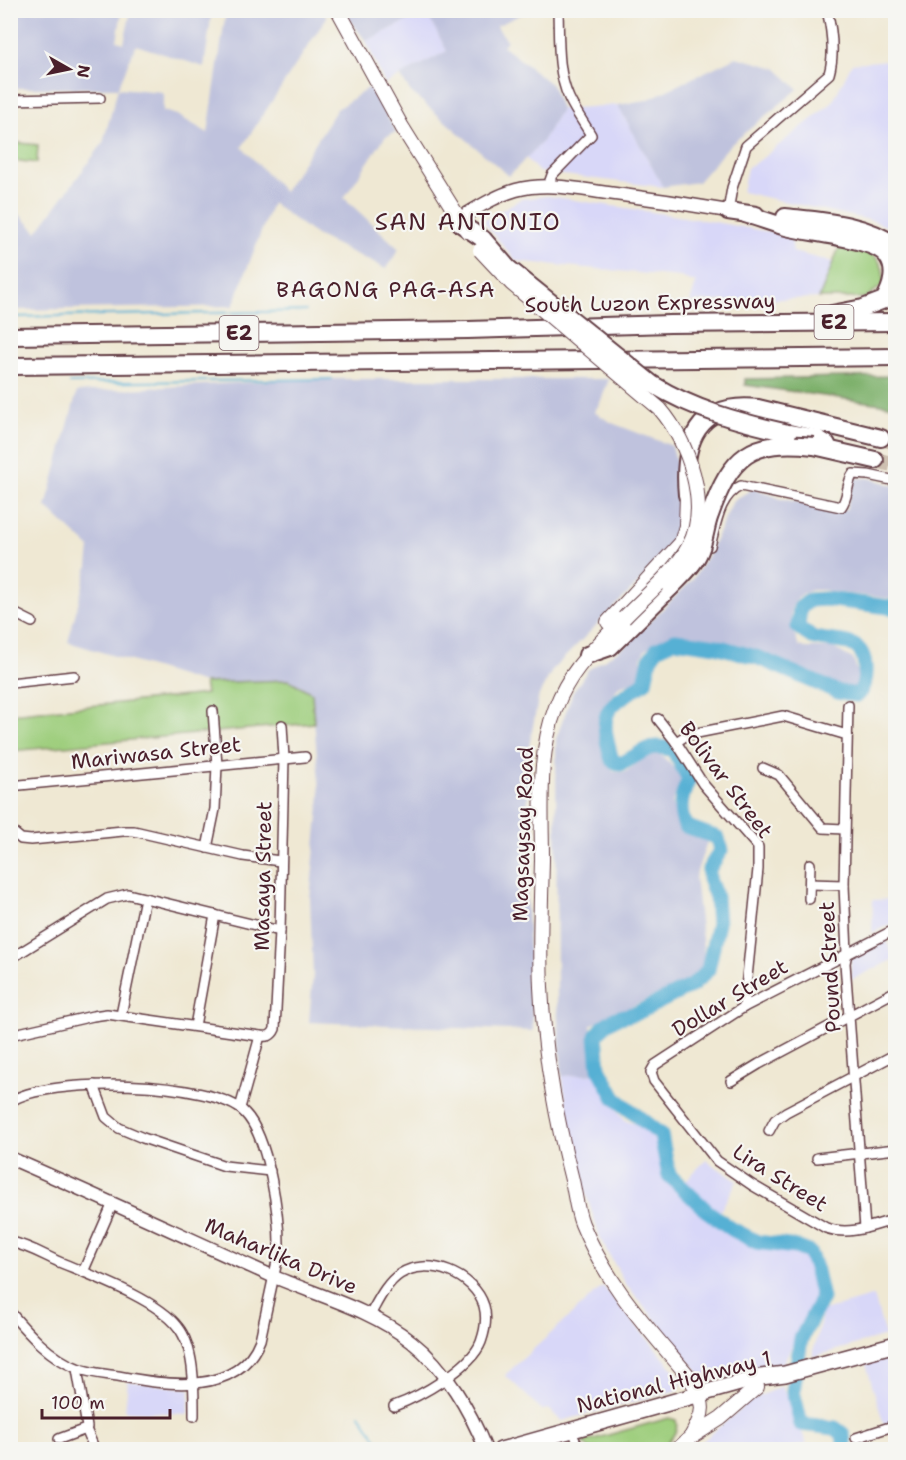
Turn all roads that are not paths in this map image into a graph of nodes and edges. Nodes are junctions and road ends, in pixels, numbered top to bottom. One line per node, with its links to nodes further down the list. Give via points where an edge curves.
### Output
1 (338, 10): 9 (main road, via 402,127)
2 (558, 10): 6 (street, via 564,81 569,98 591,135 552,175)
3 (827, 10): 7 (street, via 832,47 829,74 746,146)
4 (100, 98): 5 (street)
5 (10, 100)
6 (548, 186): 7 (street); 9 (street, via 515,190)
7 (728, 211): 8 (highway)
8 (746, 214): 11 (highway, via 849,226 884,237); 13 (highway, via 871,245 887,255 892,266 891,285 884,300 851,312)
9 (460, 221): 10 (highway)
10 (482, 245): 18 (highway, bridge, via 666,392 720,416 817,438); 25 (main road, Magsaysay Road, bridge, via 512,284 660,409 675,428 693,477 696,523 683,556)
11 (896, 246)
12 (896, 322): 13 (highway, South Luzon Expressway / E2)
13 (772, 323): 14 (highway, South Luzon Expressway / E2)
14 (10, 336)
15 (896, 357): 16 (highway, E2)
16 (10, 366)
17 (881, 438): 21 (highway, via 758,408 725,410 699,426 692,439 685,471)
18 (840, 452): 19 (highway); 25 (highway, bridge, via 790,444 767,446 742,458 713,509 697,557 610,646)
19 (875, 460)
20 (896, 481): 22 (street, via 853,474 841,507 741,486 732,489)
21 (687, 495): 22 (street); 25 (main road, via 681,543 597,634)
22 (725, 500): 25 (street, via 710,546 695,573 625,641 599,656)
23 (10, 611): 24 (street)
24 (32, 622)
25 (584, 659): 87 (main road, Magsaysay Road, via 563,689 555,709 543,763 541,980 549,1071 581,1221 598,1260 623,1298 692,1379)
26 (74, 676): 27 (street)
27 (10, 683)
28 (848, 705): 32 (street, Pound Street)
29 (213, 711): 36 (street)
30 (658, 719): 33 (street, Bolivar Street)
31 (282, 725): 35 (street, Masaya Street)
32 (847, 735): 33 (street, via 783,716 687,735); 39 (street, Pound Street)
33 (676, 742): 54 (street, Bolivar Street, via 703,784 758,847)
34 (305, 757): 35 (street, Mariwasa Street)
35 (284, 758): 36 (street, Mariwasa Street); 42 (street, Masaya Street)
36 (217, 765): 38 (street, Mariwasa Street); 41 (street, via 215,809)
37 (763, 768): 39 (street, via 779,775 823,828)
38 (10, 786)
39 (844, 829): 45 (street, Pound Street)
40 (10, 830): 41 (street, via 21,839 31,840 134,831)
41 (207, 848): 42 (street)
42 (280, 861): 50 (street, Masaya Street)
43 (810, 864): 44 (street)
44 (810, 884): 45 (street); 47 (street)
45 (844, 885): 51 (street, Pound Street)
46 (145, 898): 48 (street); 52 (street, via 128,894 107,899); 55 (street)
47 (809, 898)
48 (215, 915): 50 (street); 57 (street)
49 (896, 929): 51 (street, Dollar Street)
50 (280, 931): 59 (street, Masaya Street, via 275,1029 270,1036)
51 (847, 952): 54 (street, Dollar Street); 56 (street, Pound Street)
52 (10, 959)
53 (896, 991): 56 (street)
54 (744, 1007): 61 (street, Dollar Street)
55 (121, 1015): 57 (street); 58 (street, via 93,1016)
56 (849, 1015): 62 (street, Pound Street); 63 (street)
57 (195, 1026): 59 (street)
58 (10, 1035)
59 (260, 1036): 66 (street)
60 (896, 1053): 62 (street)
61 (651, 1071): 75 (street, Lira Street, via 654,1081 717,1161 826,1228 846,1232)
62 (854, 1075): 67 (street, via 786,1112); 69 (street, Pound Street)
63 (730, 1081)
64 (94, 1085): 65 (street, via 39,1090); 66 (street, via 192,1092 218,1097); 72 (street, via 106,1117 119,1128 225,1166)
65 (10, 1102)
66 (240, 1108): 72 (street, via 254,1125)
67 (769, 1131)
68 (896, 1149): 69 (street)
69 (860, 1153): 71 (street); 75 (street, Pound Street)
70 (10, 1158): 73 (street, Maharlika Drive)
71 (817, 1158)
72 (270, 1172): 78 (street, via 279,1239)
73 (113, 1203): 77 (street); 78 (street, Maharlika Drive)
74 (896, 1219): 75 (street, Lira Street)
75 (865, 1228)
76 (10, 1242): 77 (street)
77 (83, 1272): 85 (street, via 141,1299 179,1327)
78 (273, 1276): 80 (street, Maharlika Drive); 85 (street, via 256,1352 237,1371)
79 (10, 1312): 82 (street, via 42,1345)
80 (370, 1315): 84 (street, Maharlika Drive, via 413,1343); 84 (street, via 387,1287 409,1270 436,1267 466,1282 479,1295 484,1328 471,1358)
81 (896, 1344): 83 (highway)
82 (77, 1368): 85 (street); 91 (street)
83 (785, 1374): 86 (highway, National Highway 1); 87 (highway, National Highway 1, via 761,1377)
84 (445, 1377): 88 (street, via 417,1397); 96 (street, Maharlika Drive)
85 (194, 1384): 89 (street)
86 (757, 1387): 87 (highway, National Highway 1); 92 (main road)
87 (701, 1398): 92 (main road, via 699,1423); 97 (highway, National Highway 1); 98 (highway, National Highway 1, via 576,1441)
88 (394, 1406)
89 (195, 1416)
90 (896, 1425): 93 (street)
91 (86, 1430): 94 (street); 95 (street)
92 (691, 1437): 99 (main road)
93 (856, 1438)
94 (58, 1439)
95 (95, 1449)
96 (486, 1449)
97 (501, 1449)
98 (534, 1449)
99 (677, 1449)

